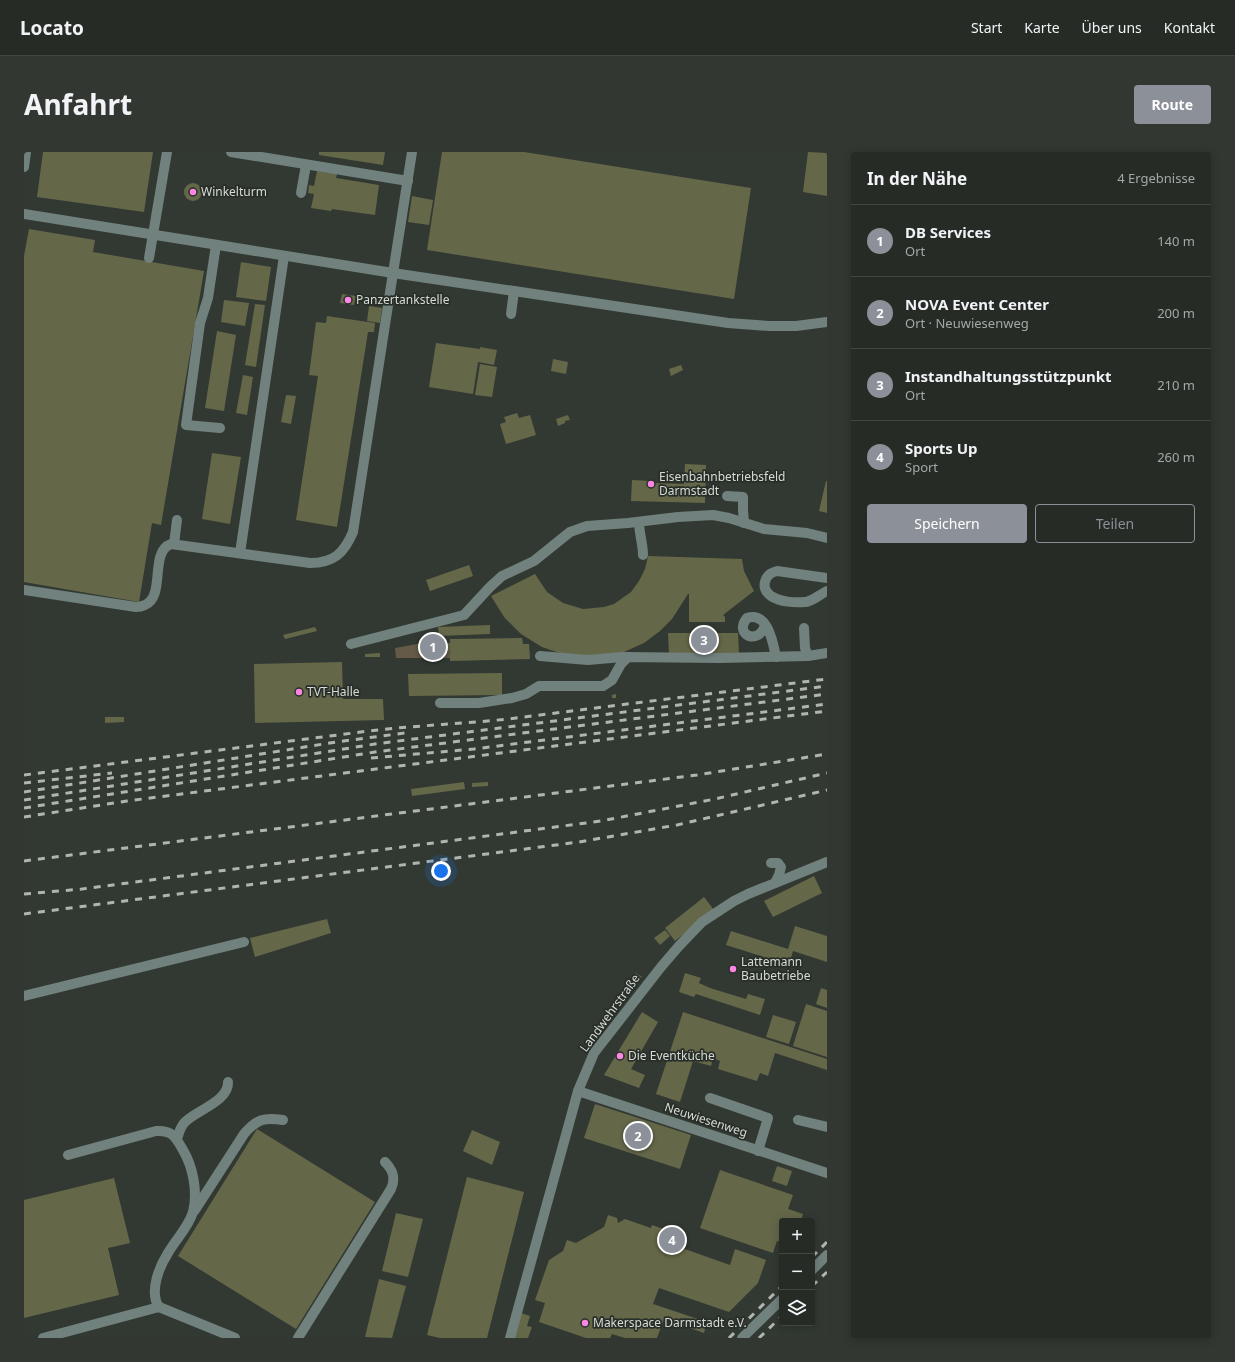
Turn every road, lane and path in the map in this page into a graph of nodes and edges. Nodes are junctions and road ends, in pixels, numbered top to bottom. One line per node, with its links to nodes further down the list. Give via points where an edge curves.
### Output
1 (26, 152): 6 (street)
2 (167, 152): 10 (street)
3 (235, 152): 5 (street)
4 (412, 152): 7 (street)
5 (306, 165): 7 (street); 8 (street)
6 (24, 167)
7 (408, 181): 14 (street)
8 (301, 193)
9 (24, 214): 10 (street)
10 (153, 235): 11 (street); 13 (street)
11 (216, 245): 12 (street); 18 (street, via 208,298 200,323 186,425)
12 (284, 256): 14 (street); 25 (street)
13 (149, 258)
14 (393, 273): 15 (street); 25 (street, via 353,532 342,553 317,563)
15 (514, 291): 16 (street); 17 (street, via 728,323 796,326)
16 (511, 314)
17 (827, 322)
18 (220, 428)
19 (727, 496): 22 (street, via 743,497)
20 (177, 520): 24 (street)
21 (639, 522): 22 (street, via 660,518 713,515); 26 (street); 32 (street, via 594,524 578,528 563,536 534,561 502,576 464,615)
22 (744, 523): 23 (street, via 764,529 807,533)
23 (827, 538)
24 (174, 544): 25 (street); 28 (street, via 168,546 161,555 154,596 146,605 136,607)
25 (240, 553)
26 (643, 555)
27 (827, 578): 29 (street, via 777,571 770,573 765,581 765,587 771,596 785,601 806,602)
28 (24, 590)
29 (827, 591)
30 (765, 625): 37 (street, via 774,643)
31 (804, 628): 35 (street)
32 (351, 644)
33 (827, 653): 35 (street)
34 (540, 656): 36 (street, via 588,660)
35 (808, 656): 37 (street)
36 (628, 657): 37 (street); 38 (street, via 612,680 603,686 540,686 512,698 479,703)
37 (776, 657)
38 (440, 703)
39 (827, 862): 41 (street, Landwehrstraße)
40 (771, 863): 41 (street, via 778,863 781,867)
41 (775, 883): 45 (street, Landwehrstraße, via 716,912 702,922 679,946 594,1053)
42 (244, 942): 43 (street)
43 (24, 996)
44 (228, 1082): 50 (street, via 224,1095 186,1121)
45 (578, 1091): 51 (street, Neuwiesenweg); 63 (street, Landwehrstraße)
46 (710, 1098): 51 (street, via 768,1118)
47 (283, 1120): 55 (street, via 263,1119 250,1127)
48 (798, 1120): 49 (street)
49 (827, 1126)
50 (177, 1139): 52 (street, via 168,1132 156,1131); 55 (street, via 195,1185)
51 (758, 1151): 54 (street, Neuwiesenweg)
52 (68, 1155)
53 (385, 1162): 62 (street, via 394,1174 394,1184)
54 (827, 1173)
55 (191, 1217): 59 (street, via 161,1266 154,1298)
56 (827, 1255): 57 (street)
57 (815, 1267)
58 (779, 1302): 64 (street)
59 (159, 1307): 60 (street); 61 (street)
60 (42, 1338)
61 (234, 1338)
62 (298, 1338)
63 (510, 1338)
64 (742, 1338)

